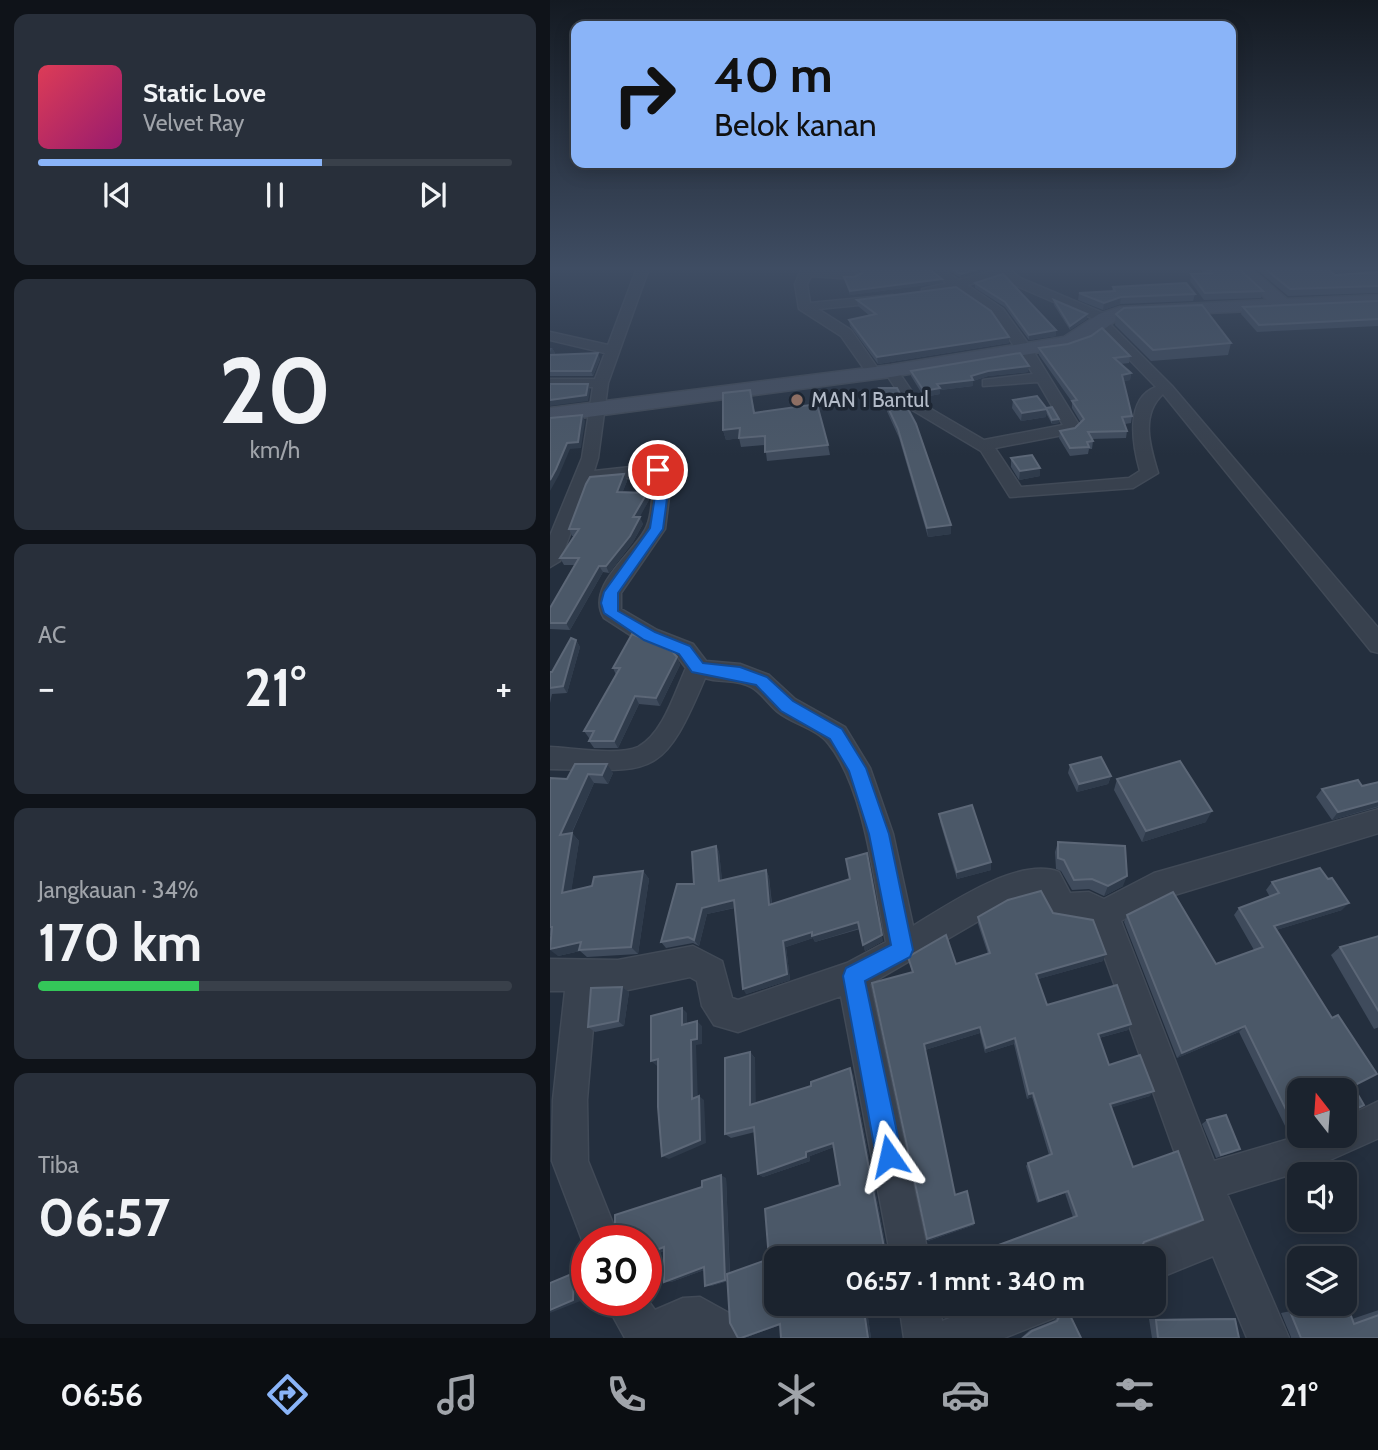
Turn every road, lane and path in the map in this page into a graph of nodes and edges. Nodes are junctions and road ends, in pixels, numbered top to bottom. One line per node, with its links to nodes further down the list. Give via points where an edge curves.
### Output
1 (619, 330): 8 (street)
2 (842, 330): 9 (street)
3 (1011, 330): 7 (street)
4 (1089, 330): 7 (main road, via 1077,340)
5 (1112, 330): 14 (street)
6 (550, 336): 8 (street)
7 (1024, 349): 9 (main road); 10 (street)
8 (611, 350): 12 (street)
9 (883, 372): 15 (main road); 17 (street, via 915,405)
10 (1041, 377): 13 (street); 17 (street, via 1073,428)
11 (550, 383): 12 (street)
12 (601, 383): 15 (street)
13 (988, 383)
14 (1167, 389): 17 (street, via 1157,391 1143,408 1140,434 1149,473 1139,481 1016,494); 21 (street)
15 (595, 410): 16 (main road); 18 (street, via 593,446)
16 (550, 415)
17 (982, 445)
18 (582, 477): 19 (street); 22 (street, via 663,472 656,529 611,592 609,607 616,618 685,650)
19 (553, 541): 20 (street)
20 (550, 561)
21 (1378, 645)
22 (698, 667): 23 (street, via 664,737 645,755); 26 (street, via 761,681 787,706 836,734 857,768 879,834)
23 (550, 758)
24 (1377, 825): 25 (street, via 1154,887)
25 (1104, 915): 26 (street, via 1089,906 1062,908 1049,882 1035,882 980,904); 30 (street)
26 (902, 950): 28 (street)
27 (566, 975): 28 (street, via 618,976 693,961 711,972 718,1006 725,1014 738,1016); 31 (street, via 570,1161)
28 (853, 976): 33 (street)
29 (1378, 1118): 30 (street, via 1312,1150)
30 (1204, 1182): 32 (street)
31 (595, 1225)
32 (1224, 1233): 34 (street); 41 (street)
33 (908, 1246)
34 (1166, 1255)
35 (635, 1316): 38 (street, via 655,1332 679,1319 695,1317 714,1325)
36 (921, 1316): 39 (street)
37 (1008, 1316): 40 (street)
38 (721, 1338)
39 (926, 1338)
40 (951, 1338)
41 (1268, 1338)

